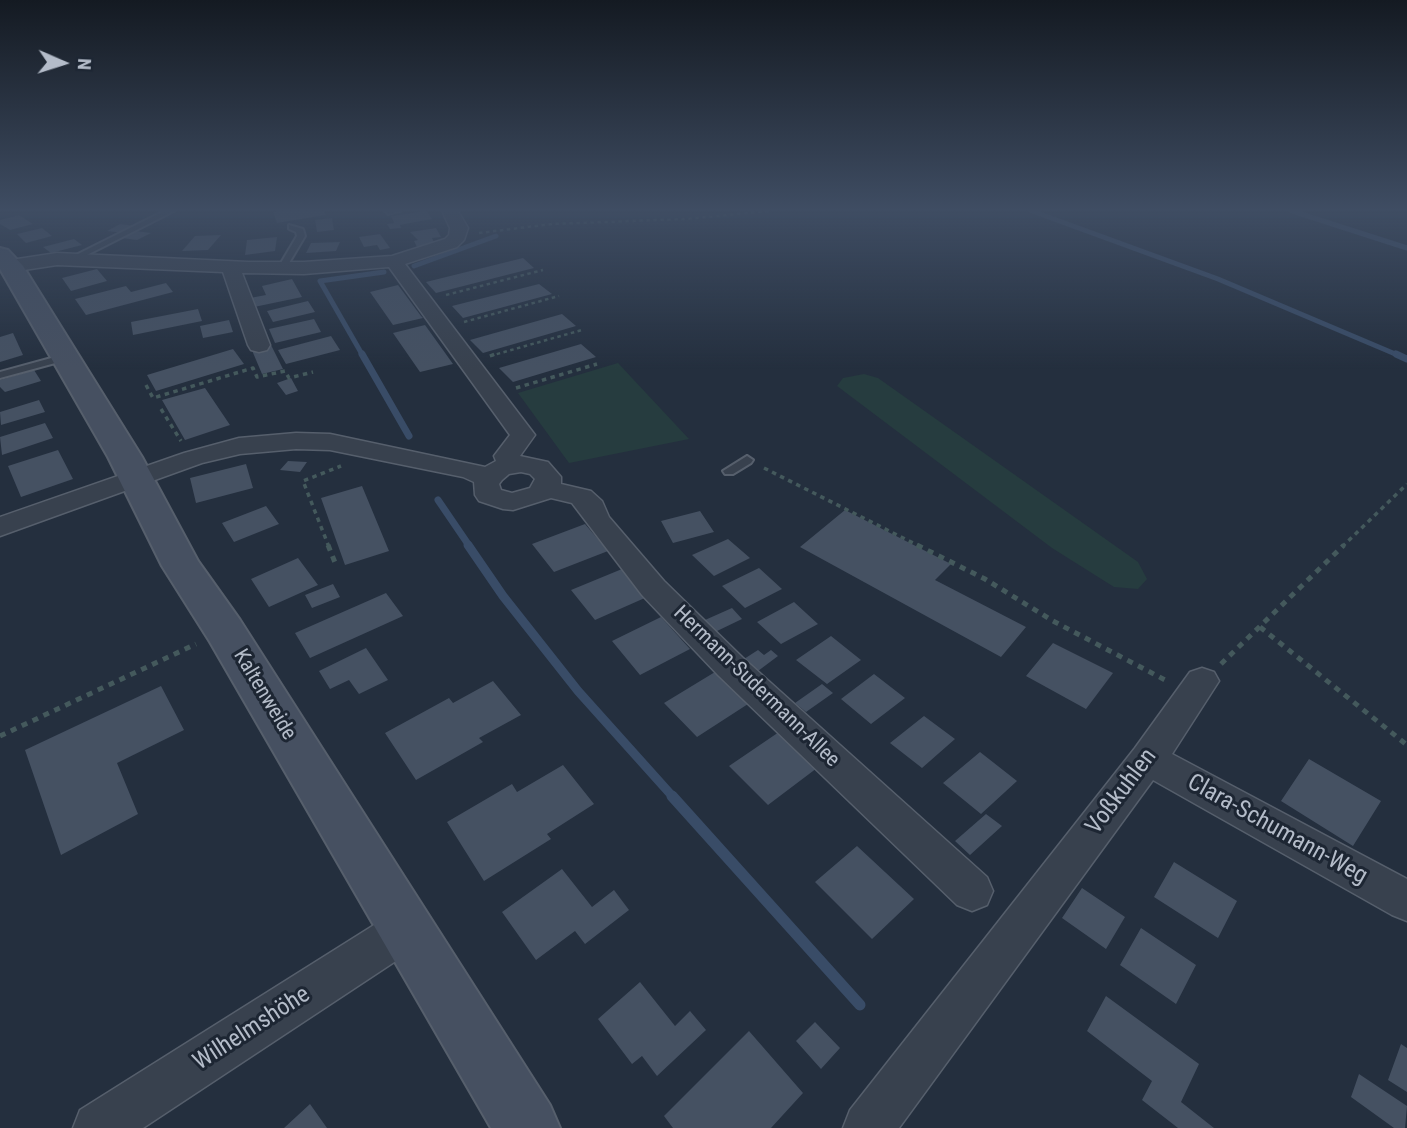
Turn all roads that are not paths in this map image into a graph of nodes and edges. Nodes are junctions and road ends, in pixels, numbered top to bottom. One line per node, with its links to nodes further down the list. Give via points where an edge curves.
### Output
1 (7, 264): 9 (main road, Kaltenweide)
2 (143, 264): 6 (street)
3 (285, 264): 7 (lane)
4 (352, 264): 7 (street)
5 (398, 267): 13 (street, via 523,435)
6 (231, 268): 7 (street); 8 (street)
7 (282, 268)
8 (259, 345)
9 (66, 357): 10 (lane); 14 (main road, Kaltenweide)
10 (0, 374)
11 (747, 460): 12 (lane)
12 (729, 471)
13 (500, 472): 14 (street, via 470,471 361,447 296,440 239,446); 15 (street, via 530,465 545,472); 15 (street, via 486,484 489,495 503,501 522,501)
14 (137, 478): 16 (street); 21 (main road, Kaltenweide, via 181,566)
15 (545, 489): 19 (street, Hermann-Sudermann-Allee, via 581,497 592,507 596,519 653,588 730,666)
16 (0, 527)
17 (1198, 688): 18 (street, Voßkuhlen)
18 (1148, 759): 20 (street, Clara-Schumann-Weg); 24 (street, Voßkuhlen)
19 (972, 891)
20 (1407, 901)
21 (405, 930): 22 (street, Wilhelmshöhe); 23 (main road, Kaltenweide)
22 (98, 1128)
23 (527, 1128)
24 (867, 1128)

